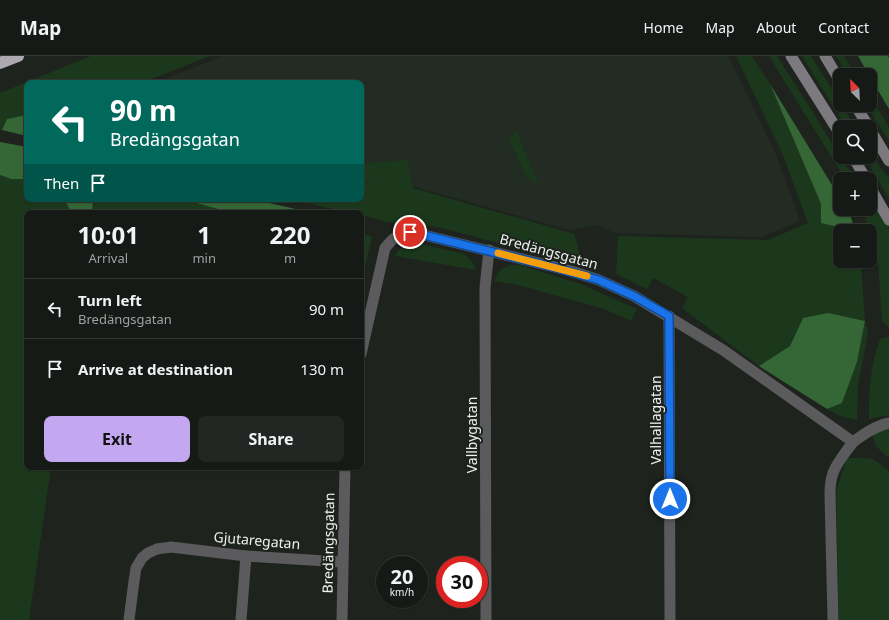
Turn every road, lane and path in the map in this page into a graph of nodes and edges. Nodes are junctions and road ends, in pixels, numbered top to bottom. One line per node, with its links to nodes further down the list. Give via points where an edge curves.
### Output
1 (18, 56): 4 (highway)
2 (791, 56): 6 (main road)
3 (825, 56): 5 (main road)
4 (0, 63)
5 (833, 69)
6 (833, 123)
7 (877, 141): 8 (main road)
8 (889, 161)
9 (877, 199): 10 (main road)
10 (889, 220)
11 (489, 250): 12 (street, Bredängsgatan, via 599,280); 13 (street, Bredängsgatan, via 410,232 395,237 385,248); 22 (street, Vallbygatan, via 485,288)
12 (669, 316): 15 (street, Bredängsgatan, via 724,350); 23 (street, Valhallagatan)
13 (364, 341)
14 (889, 423): 15 (street, via 866,432)
15 (853, 442): 24 (street, via 838,463 830,483)
16 (345, 470): 18 (street, Bredängsgatan)
17 (246, 556): 18 (street, Gjutaregatan); 19 (street, Gjutaregatan, via 171,547 148,553 136,568); 20 (street)
18 (342, 562): 21 (street, Bredängsgatan)
19 (129, 620)
20 (241, 620)
21 (342, 620)
22 (486, 620)
23 (670, 620)
24 (834, 620)

